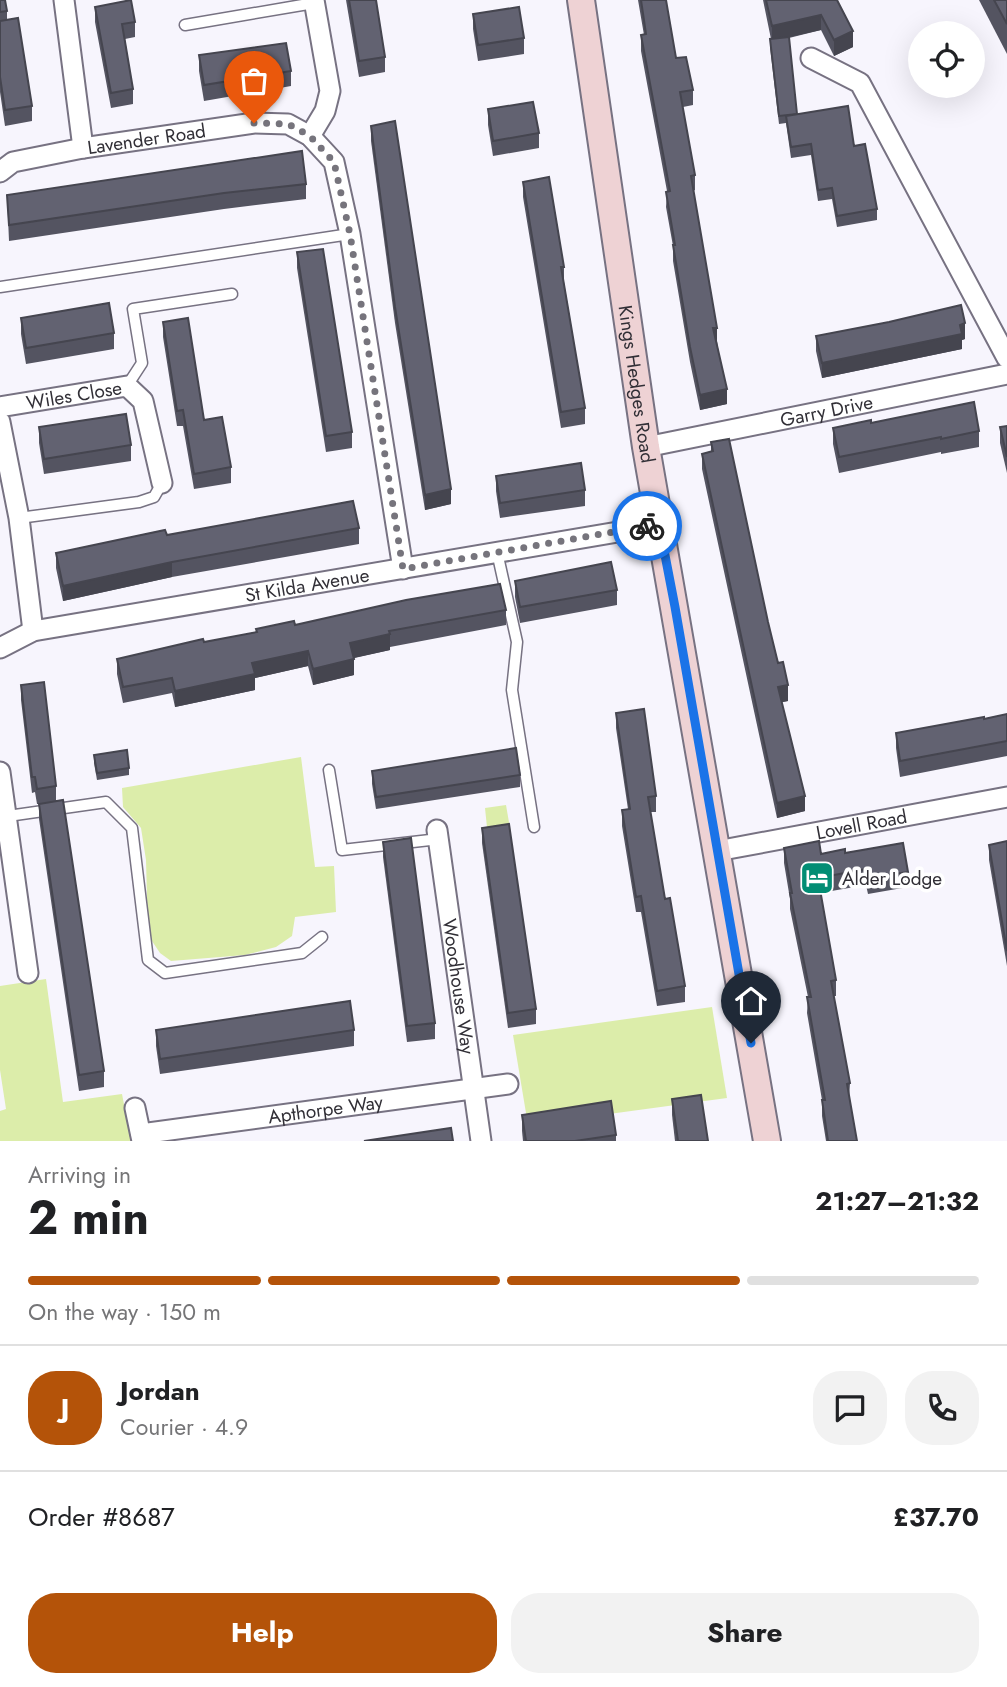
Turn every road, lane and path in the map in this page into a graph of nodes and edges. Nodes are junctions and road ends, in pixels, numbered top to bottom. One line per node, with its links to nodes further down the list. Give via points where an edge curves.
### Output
1 (64, 0): 7 (street)
2 (581, 0): 17 (street, Kings Hedges Road)
3 (314, 2): 4 (lane); 6 (street, via 330,90 325,111)
4 (185, 25)
5 (811, 58): 12 (street, via 860,83)
6 (310, 136): 7 (street, Lavender Road, via 288,124 254,123); 9 (street, Lavender Road, via 334,162)
7 (83, 148): 8 (street, Lavender Road, via 13,162)
8 (0, 173)
9 (350, 234): 10 (lane); 22 (street, Lavender Road)
10 (0, 287)
11 (232, 294): 14 (lane, via 133,309 142,363)
12 (1007, 358)
13 (1007, 374): 17 (street, Garry Drive)
14 (127, 386): 15 (street, Wiles Close); 18 (street, Wiles Close, via 143,401)
15 (0, 407)
16 (0, 422): 19 (street)
17 (646, 447): 20 (street, Kings Hedges Road)
18 (162, 483): 19 (lane, via 155,497 138,502)
19 (19, 518): 23 (street)
20 (659, 524): 21 (street, St Kilda Avenue); 31 (street, Kings Hedges Road)
21 (497, 552): 22 (street, St Kilda Avenue); 29 (lane, via 517,642 512,690)
22 (403, 569): 23 (street, St Kilda Avenue)
23 (33, 631): 24 (street, St Kilda Avenue)
24 (0, 648)
25 (329, 770): 30 (lane, via 342,850)
26 (0, 772): 28 (street)
27 (1007, 797): 31 (street, Lovell Road)
28 (8, 816): 32 (lane, via 106,802 132,828 148,960 165,973 302,953); 33 (street)
29 (534, 827)
30 (438, 835): 35 (street, Woodhouse Way)
31 (717, 851): 39 (street, Kings Hedges Road)
32 (322, 937)
33 (28, 973)
34 (508, 1084): 35 (street, Apthorpe Way)
35 (472, 1088): 37 (street, Apthorpe Way); 38 (street, Woodhouse Way)
36 (135, 1108): 37 (street, Apthorpe Way)
37 (141, 1137)
38 (481, 1141)
39 (767, 1141)

